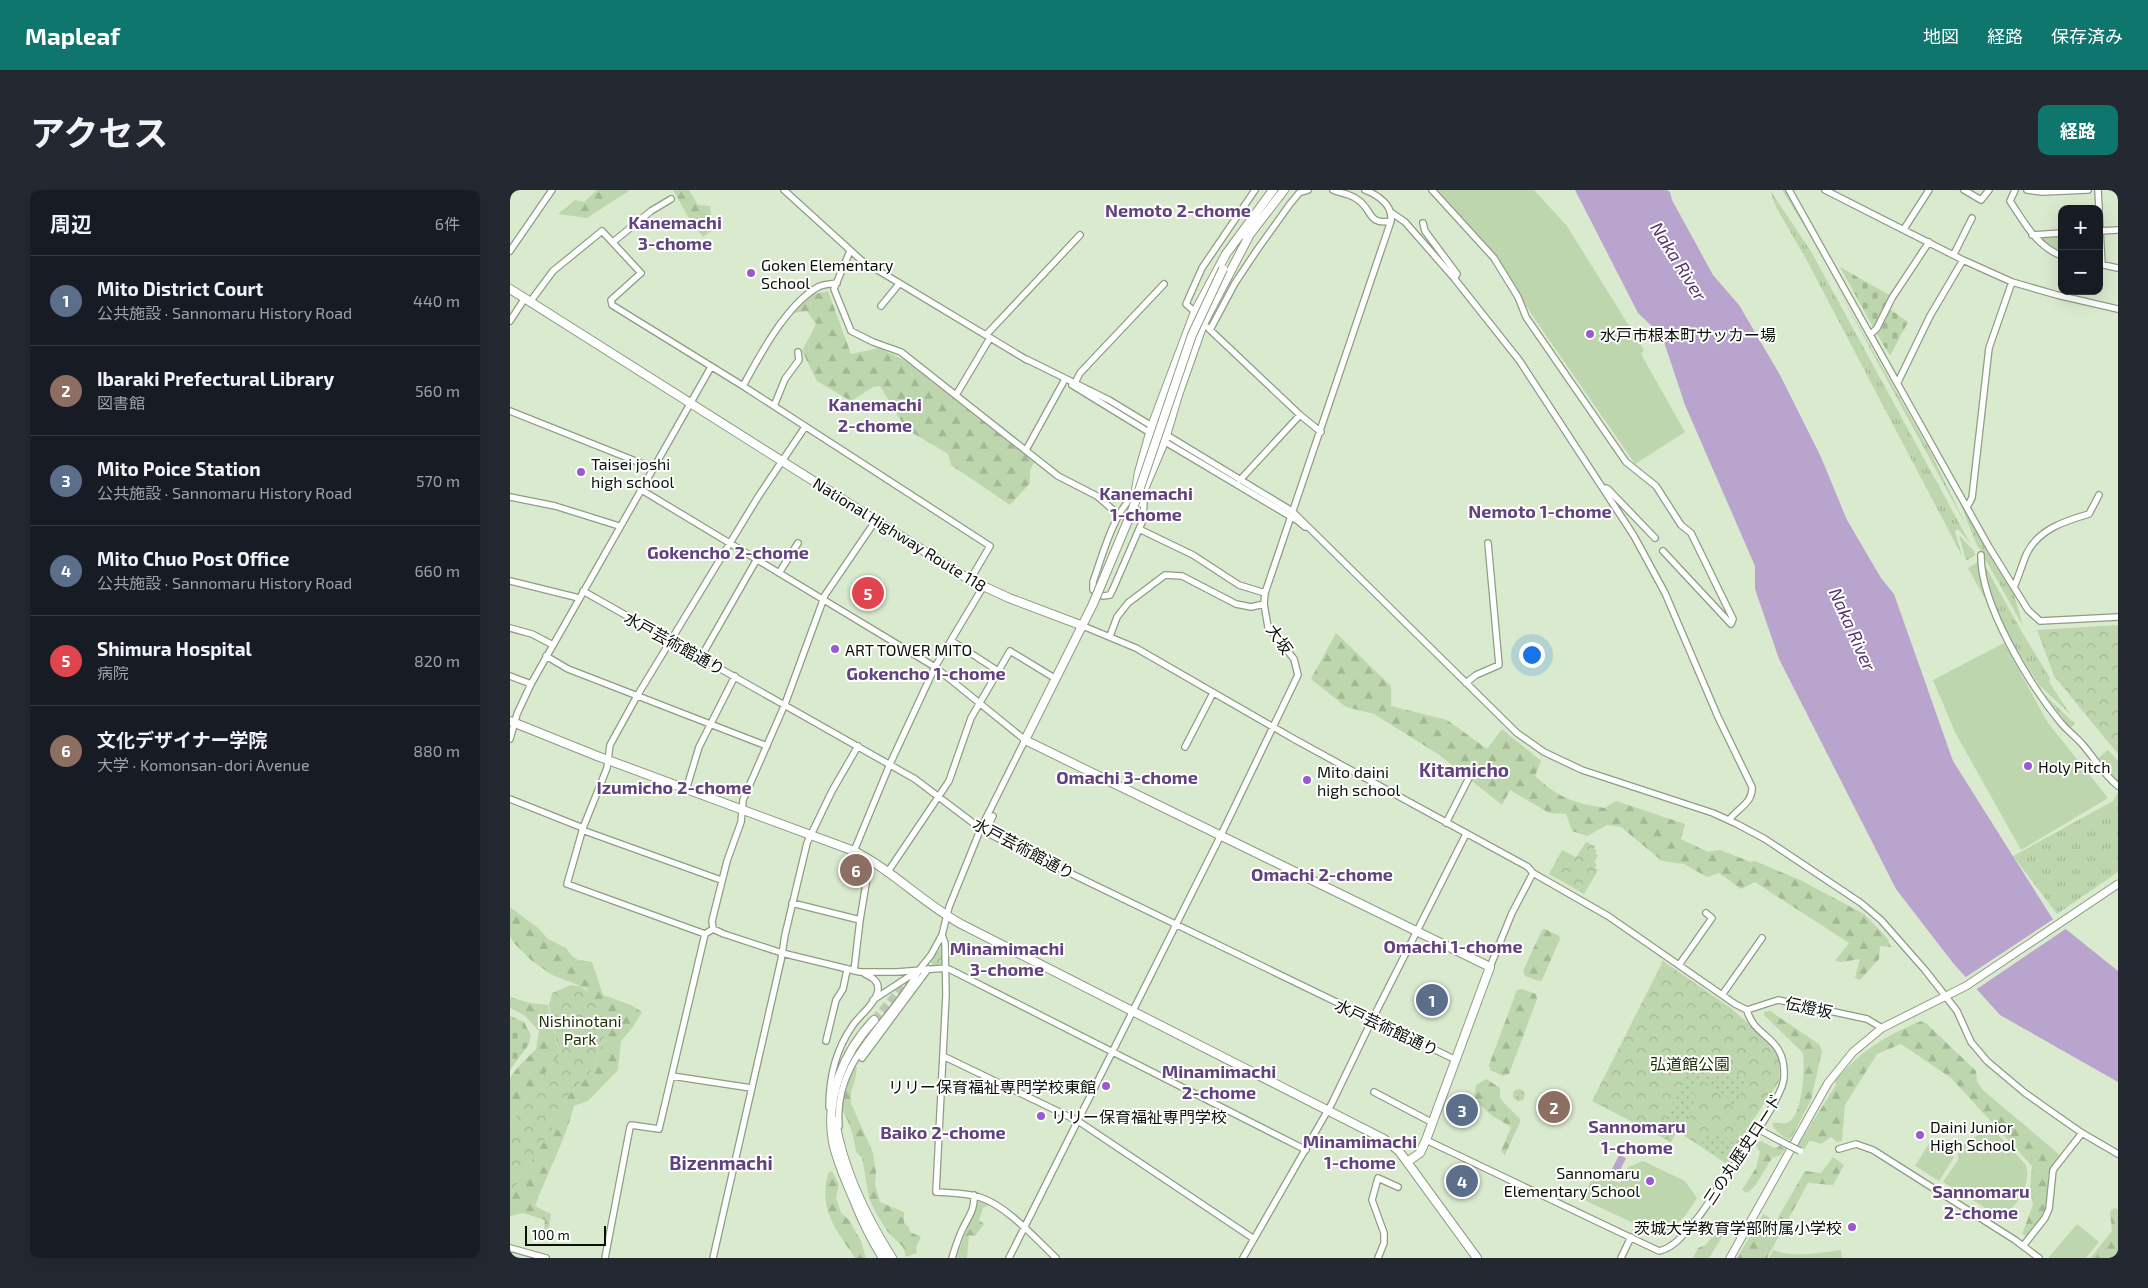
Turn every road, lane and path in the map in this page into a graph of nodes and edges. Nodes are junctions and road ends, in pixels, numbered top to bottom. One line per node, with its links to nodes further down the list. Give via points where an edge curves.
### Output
1 (552, 190): 37 (street)
2 (784, 190): 38 (street)
3 (1255, 190): 53 (street, via 1202,268 1186,304)
4 (1273, 190): 32 (highway)
5 (1284, 190): 32 (highway)
6 (1308, 190): 55 (street, via 1287,202)
7 (1333, 190): 26 (street, via 1356,198 1374,220 1381,223)
8 (1365, 190): 24 (street, via 1378,196)
9 (1432, 190): 93 (street, via 1494,258 1518,297 1526,317 1626,462 1656,486 1681,525 1690,533 1733,618 1731,624)
10 (1789, 190): 56 (street)
11 (1825, 190): 21 (street)
12 (1840, 190): 21 (street)
13 (1929, 190): 28 (street)
14 (1964, 190): 15 (street, via 1981,200)
15 (1989, 190)
16 (2015, 190): 34 (street, via 2010,201)
17 (2026, 190): 20 (street)
18 (2088, 190): 20 (street)
19 (2098, 190): 23 (street)
20 (2055, 191)
21 (1836, 196): 28 (street)
22 (671, 199): 35 (street)
23 (2099, 205)
24 (1392, 213): 26 (street, 大坂); 44 (street, via 1405,222)
25 (1972, 218): 39 (street)
26 (1391, 221): 72 (street, 大坂)
27 (1423, 223): 44 (street, via 1425,231 1457,274)
28 (1904, 229): 36 (street)
29 (2118, 230): 30 (street)
30 (2103, 231)
31 (2058, 233): 34 (street)
32 (1246, 234): 53 (highway, via 1212,277); 55 (highway); 108 (highway, bridge, via 1223,270 1192,335 1132,511)
33 (1080, 235): 57 (street)
34 (2032, 235): 40 (street)
35 (613, 242): 50 (street, via 602,231 553,272); 60 (street, via 641,273 611,300 612,305)
36 (1929, 242): 39 (street); 56 (street)
37 (510, 251)
38 (850, 251): 46 (street); 47 (street)
39 (1954, 254): 41 (street)
40 (2058, 254)
41 (1963, 260): 45 (street); 62 (street, via 1926,324)
42 (2103, 265): 43 (street)
43 (2118, 268)
44 (1454, 278): 78 (street, via 1529,373)
45 (2012, 282): 52 (street); 83 (street, via 1989,348 1972,498)
46 (837, 283): 64 (street, via 818,286 796,305 764,348); 65 (street, via 834,288 851,331 901,352)
47 (899, 284): 51 (street); 57 (street)
48 (1164, 284): 63 (street)
49 (510, 289): 50 (highway, National Highway Route 118)
50 (528, 300): 54 (street); 66 (highway, National Highway Route 118)
51 (881, 306)
52 (2118, 309)
53 (1195, 312): 71 (highway)
54 (510, 321)
55 (1207, 326): 69 (street); 73 (highway, via 1178,395)
56 (1871, 334): 62 (street)
57 (988, 337): 59 (street); 65 (street)
58 (798, 352): 67 (street, via 799,360 785,379)
59 (1026, 359): 61 (street); 63 (street)
60 (711, 367): 64 (street); 66 (street)
61 (1064, 381): 71 (street); 74 (street)
62 (1898, 382): 83 (street)
63 (1075, 383): 71 (street)
64 (743, 386): 67 (street)
65 (956, 395): 74 (street)
66 (691, 403): 75 (highway, National Highway Route 118); 76 (street)
67 (774, 406): 70 (street)
68 (510, 411): 76 (street)
69 (1300, 415): 72 (street); 77 (street)
70 (805, 427): 75 (street); 97 (street, via 990,546)
71 (1151, 430): 73 (street); 81 (highway, via 1139,472)
72 (1321, 432): 84 (street, 大坂)
73 (1166, 438): 77 (street); 81 (highway); 84 (street)
74 (1026, 450): 85 (street, via 1058,476 1098,496)
75 (782, 460): 86 (highway, National Highway Route 118); 90 (street)
76 (653, 468): 79 (street)
77 (1240, 480): 84 (street)
78 (1604, 488): 89 (street, via 1608,488); 144 (street, via 1657,577 1718,718 1752,787 1749,801)
79 (640, 489): 87 (street); 90 (street)
80 (2099, 495): 100 (street, via 2089,514 2059,523 2042,533 2028,552)
81 (1138, 496): 85 (street, via 1128,499); 88 (street, via 1145,510); 101 (highway)
82 (510, 497): 87 (street, via 555,506)
83 (1967, 507): 100 (street)
84 (1291, 514): 103 (street, 大坂); 121 (street, via 1341,558)
85 (1119, 515): 88 (street, via 1093,582 1094,592 1104,596 1112,592)
86 (876, 520): 97 (highway, National Highway Route 118); 105 (street)
87 (619, 526): 102 (street)
88 (1139, 528): 103 (street, via 1193,555 1239,585)
89 (1655, 538)
90 (732, 543): 95 (street); 111 (street)
91 (798, 543): 96 (street)
92 (1488, 543): 121 (street, via 1499,664)
93 (1663, 551)
94 (1981, 555): 138 (street, via 1988,598 2011,646 2061,722)
95 (757, 559): 96 (street); 115 (street)
96 (779, 572): 105 (street)
97 (970, 580): 99 (highway, National Highway Route 118)
98 (510, 581): 104 (street)
99 (983, 587): 108 (highway, National Highway Route 118); 112 (street)
100 (2014, 587): 107 (street, via 2028,610 2040,621)
101 (1102, 588)
102 (583, 591): 104 (street); 111 (street, 水戸芸術館通り)
103 (1265, 593): 106 (street, 大坂)
104 (579, 598): 113 (street)
105 (823, 600): 116 (street); 126 (street)
106 (1264, 604): 110 (street, via 1251,608 1236,604 1182,576 1165,575 1128,603 1117,617); 129 (street, 大坂, via 1268,627 1294,659 1298,675)
107 (2118, 617)
108 (1083, 626): 110 (street); 120 (highway)
109 (510, 628): 113 (street, via 532,634)
110 (1110, 636): 123 (street, via 1166,664)
111 (672, 641): 115 (street, 水戸芸術館通り); 124 (street)
112 (952, 641): 116 (street); 117 (street)
113 (553, 645): 114 (street)
114 (546, 656): 122 (street); 124 (street, via 568,669)
115 (701, 657): 119 (street, 水戸芸術館通り)
116 (935, 667): 125 (street); 136 (street)
117 (998, 671): 120 (street, via 1010,651); 125 (street)
118 (510, 676): 122 (street)
119 (735, 676): 126 (street, 水戸芸術館通り); 128 (street)
120 (1056, 679): 131 (highway)
121 (1466, 683): 144 (street, via 1518,733 1544,752 1582,770)
122 (531, 684): 127 (street)
123 (1213, 694): 129 (street); 134 (street)
124 (637, 696): 128 (street); 135 (street, via 610,745)
125 (979, 702): 131 (street); 140 (street)
126 (785, 704): 132 (street); 133 (street, 水戸芸術館通り)
127 (512, 722): 130 (street); 135 (highway)
128 (711, 725): 132 (street); 139 (street)
129 (1274, 728): 145 (street); 150 (street, 大坂)
130 (510, 739)
131 (1025, 740): 147 (street); 150 (highway)
132 (767, 746): 142 (street, via 743,800)
133 (858, 746): 136 (street, 水戸芸術館通り); 148 (street)
134 (1184, 746)
135 (608, 760): 139 (highway); 146 (street)
136 (890, 764): 140 (street, 水戸芸術館通り); 151 (street)
137 (1471, 774): 145 (street)
138 (2118, 786)
139 (686, 790): 142 (highway)
140 (940, 798): 147 (street, 水戸芸術館通り); 153 (street)
141 (510, 800): 146 (street)
142 (742, 810): 148 (highway); 155 (street)
143 (993, 816): 147 (street)
144 (1729, 820): 176 (street, via 1765,839 1871,911 1908,950)
145 (1446, 823): 149 (street)
146 (583, 829): 155 (street); 164 (street, via 567,884)
147 (983, 830): 159 (street); 161 (street, 水戸芸術館通り)
148 (810, 834): 151 (highway); 157 (street)
149 (1466, 834): 154 (street, via 1528,867); 163 (street)
150 (1221, 835): 161 (street, 大坂); 163 (highway)
151 (854, 851): 152 (highway)
152 (870, 860): 153 (highway); 160 (street)
153 (887, 873): 159 (highway)
154 (1533, 873): 168 (street, via 1608,916); 169 (street)
155 (722, 880): 162 (street)
156 (2118, 884): 176 (main road)
157 (792, 903): 160 (street); 167 (street)
158 (1706, 914): 168 (street, via 1712,918)
159 (946, 916): 165 (street); 179 (highway)
160 (860, 920): 174 (street)
161 (1176, 925): 179 (street, 大坂); 181 (street, 水戸芸術館通り)
162 (713, 929): 164 (street); 167 (street)
163 (1417, 931): 169 (highway); 181 (street)
164 (705, 934): 188 (street)
165 (942, 935): 170 (street); 173 (street)
166 (1762, 938): 175 (street)
167 (782, 952): 172 (street); 189 (street)
168 (1679, 965): 175 (street)
169 (1490, 967): 187 (highway)
170 (946, 968): 171 (street); 184 (street); 185 (street)
171 (928, 969): 173 (street); 186 (street)
172 (847, 970): 174 (street); 183 (street)
173 (919, 970): 174 (street); 177 (street); 203 (street, via 906,993 857,1054 846,1077 839,1110)
174 (857, 972): 177 (street, via 872,977 877,984)
175 (1722, 995): 178 (street)
176 (1946, 998): 182 (main road); 196 (street, via 1957,1011 1971,1042 1987,1061 2024,1093)
177 (873, 1000): 198 (street, via 845,1038 834,1065 829,1124)
178 (1747, 1010): 182 (street, 伝燈坂, via 1778,1000 1866,1019); 195 (street, 三の丸歴史ロード, via 1750,1021 1780,1050 1784,1061 1784,1082)
179 (1133, 1013): 184 (street, 大坂); 192 (highway)
180 (874, 1020): 191 (highway, via 848,1054 839,1076)
181 (1372, 1020): 187 (street, 水戸芸術館通り); 192 (street)
182 (1882, 1028): 224 (main road, via 1853,1052 1834,1074)
183 (826, 1042)
184 (1112, 1051): 193 (street, 大坂); 200 (street)
185 (943, 1056): 193 (street); 206 (street, via 936,1192)
186 (862, 1058)
187 (1456, 1060): 194 (highway)
188 (672, 1076): 189 (street); 213 (street, via 659,1129 630,1127)
189 (751, 1088): 214 (street)
190 (1374, 1092): 194 (street)
191 (833, 1109): 198 (highway); 203 (highway)
192 (1328, 1111): 200 (street); 204 (highway, via 1390,1143)
193 (1078, 1121): 207 (street, 大坂); 209 (street)
194 (1433, 1123): 197 (highway)
195 (1758, 1129): 201 (street, bridge); 208 (street, 三の丸歴史ロード, via 1696,1221 1672,1246 1659,1250)
196 (2082, 1133): 202 (street); 210 (street, via 2051,1175 2049,1209)
197 (1426, 1140): 204 (highway, via 1420,1153); 208 (street, 三の丸歴史ロード)
198 (834, 1145): 215 (highway, via 859,1212)
199 (1839, 1149): 210 (street, via 1856,1144 1873,1150)
200 (1306, 1150): 209 (street)
201 (1801, 1152)
202 (2118, 1154)
203 (844, 1156): 216 (highway, via 865,1209)
204 (1407, 1162): 222 (highway)
205 (1398, 1187): 221 (street, via 1378,1178 1372,1200 1384,1233)
206 (974, 1195): 207 (street, via 999,1207); 217 (street, via 972,1213)
207 (1024, 1228): 218 (street, 大坂); 219 (street)
208 (1631, 1236): 223 (street)
209 (1254, 1239): 220 (street)
210 (2023, 1246): 225 (street)
211 (510, 1248): 212 (street)
212 (546, 1258)
213 (605, 1258)
214 (713, 1258)
215 (883, 1258)
216 (892, 1258)
217 (952, 1258)
218 (1009, 1258)
219 (1056, 1258)
220 (1243, 1258)
221 (1378, 1258)
222 (1476, 1258)
223 (1622, 1258)
224 (1730, 1258)
225 (2039, 1258)

